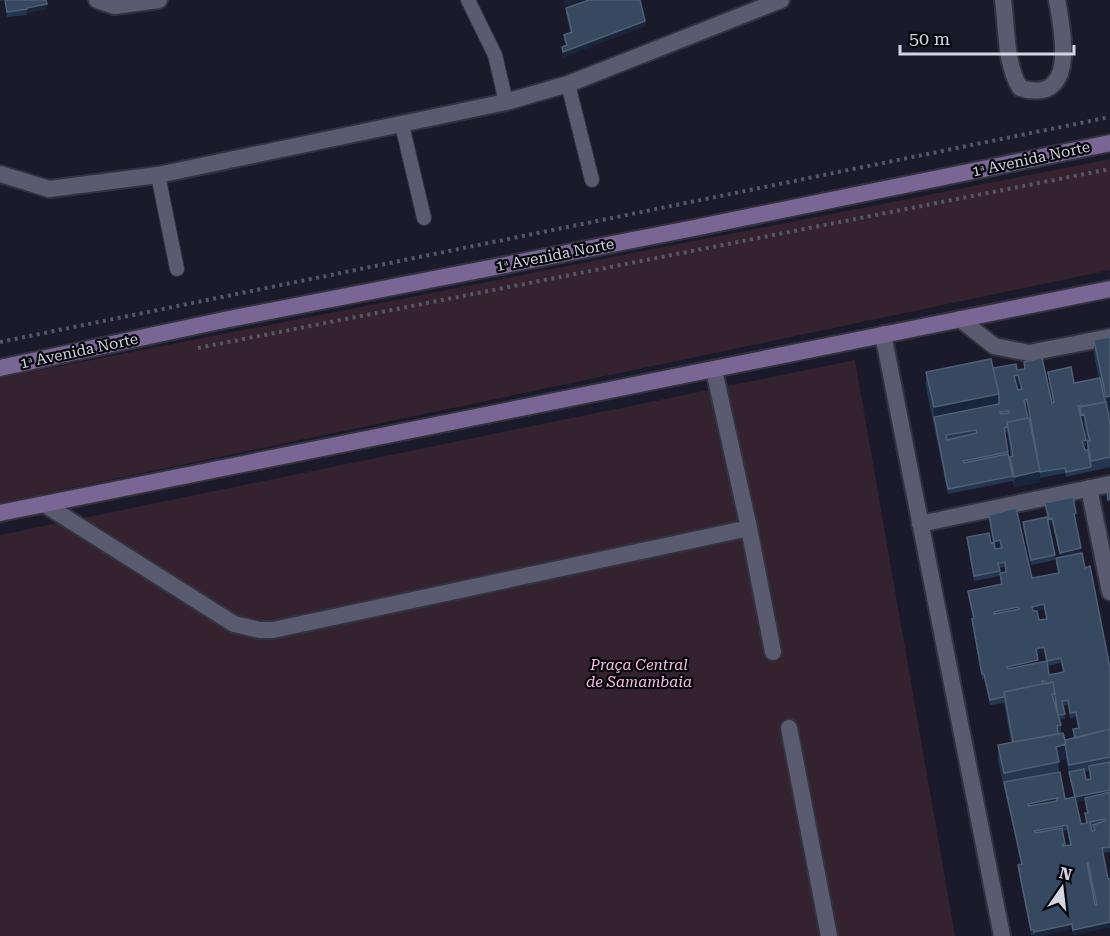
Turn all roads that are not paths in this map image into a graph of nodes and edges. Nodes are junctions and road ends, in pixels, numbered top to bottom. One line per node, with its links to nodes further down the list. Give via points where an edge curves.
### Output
1 (97, 0): 2 (street, via 114,6)
2 (159, 0)
3 (468, 0): 8 (lane, via 495,55)
4 (781, 0): 7 (street)
5 (1003, 0): 6 (street, via 1014,79 1020,88 1030,91 1051,86 1061,75 1064,42)
6 (1057, 0)
7 (568, 84): 8 (street); 13 (lane)
8 (506, 102): 9 (street)
9 (402, 125): 12 (street); 14 (lane)
10 (1110, 143): 20 (main road, 1ᵃ Avenida Norte)
11 (0, 174): 12 (street, via 49,189)
12 (158, 175): 15 (lane)
13 (591, 180)
14 (424, 218)
15 (177, 269)
16 (1110, 289): 17 (main road)
17 (960, 319): 18 (main road); 19 (street, via 994,346 1029,353)
18 (883, 334): 21 (main road); 26 (street)
19 (1110, 337)
20 (0, 368)
21 (714, 370): 24 (main road); 27 (street)
22 (1110, 484): 23 (street)
23 (1089, 488): 26 (street); 28 (street)
24 (44, 504): 25 (main road); 27 (street, via 217,615 260,630)
25 (0, 513)
26 (920, 524): 32 (street)
27 (750, 528): 29 (street)
28 (1110, 592)
29 (773, 652)
30 (789, 728): 31 (street)
31 (829, 936)
32 (1002, 936)

